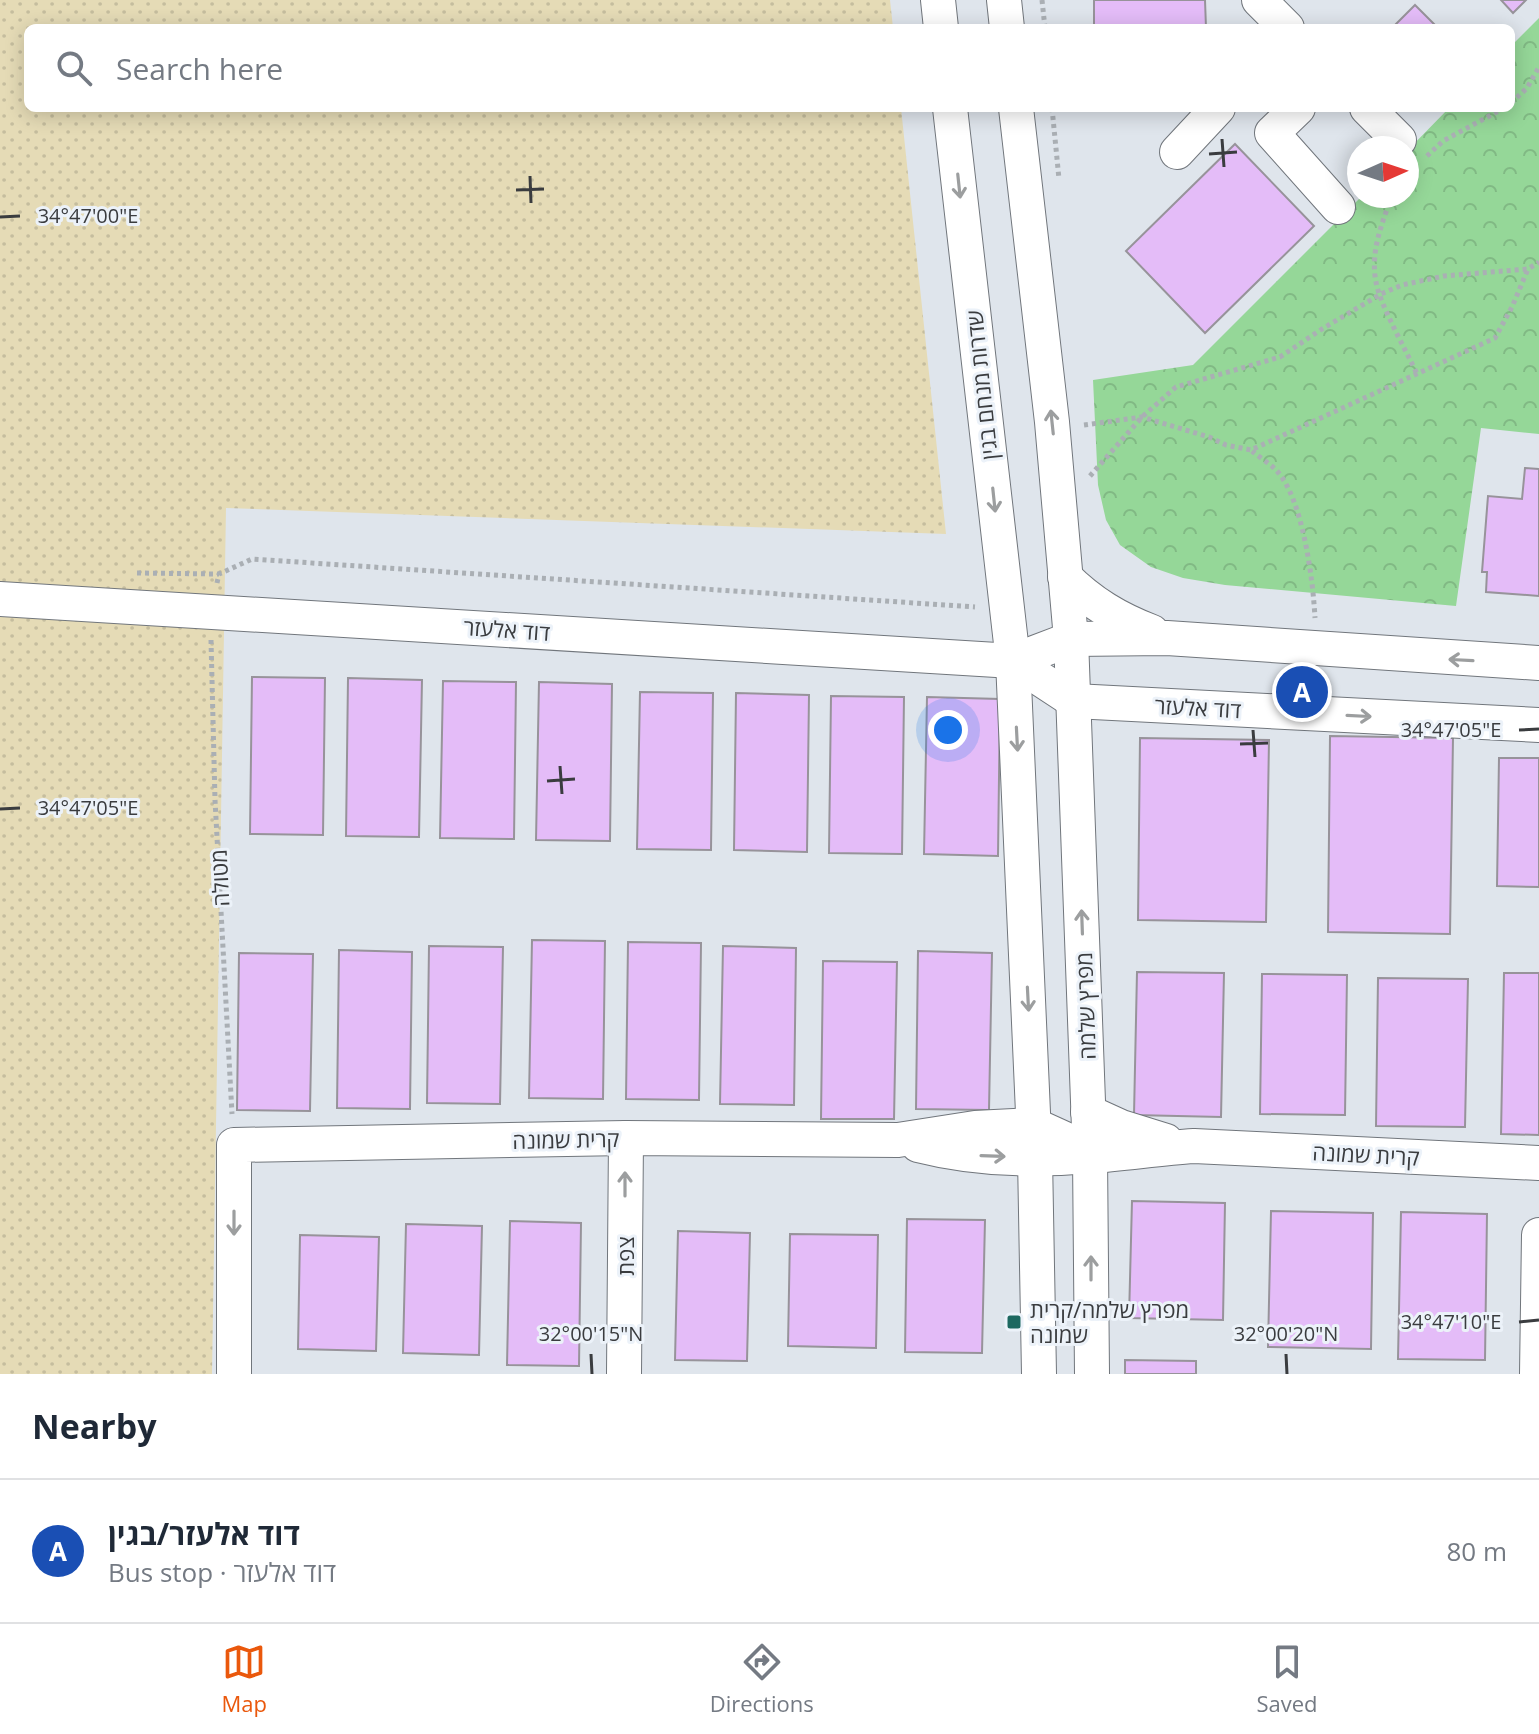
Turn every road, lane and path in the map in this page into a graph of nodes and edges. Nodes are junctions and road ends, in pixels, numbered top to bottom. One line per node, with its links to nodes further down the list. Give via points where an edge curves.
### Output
1 (938, 0): 5 (street)
2 (1004, 0): 6 (street)
3 (1042, 0): 7 (path)
4 (1259, 0): 8 (street)
5 (941, 24)
6 (1007, 24)
7 (1045, 24)
8 (1283, 24)
9 (1539, 67): 10 (path)
10 (1515, 99)
11 (950, 112): 32 (street, שדרות מנחם בגין, one-way to 32)
12 (1016, 112): 30 (street, one-way to 12)
13 (1214, 112): 19 (street)
14 (1288, 112): 20 (street, via 1272,133)
15 (1371, 112): 17 (street)
16 (1497, 112): 18 (path, via 1443,141)
17 (1398, 136)
18 (1419, 147)
19 (1177, 152)
20 (1338, 207)
21 (1387, 208): 24 (path, via 1375,251)
22 (1539, 262): 23 (path)
23 (1528, 269): 24 (path, via 1424,279); 25 (path, via 1495,338)
24 (1381, 294): 25 (path); 26 (path, via 1280,357 1176,387)
25 (1417, 374): 28 (path)
26 (1142, 417): 27 (path); 28 (path); 29 (path)
27 (1083, 425)
28 (1251, 450): 36 (path, via 1277,471 1293,500 1313,581)
29 (1086, 480)
30 (1065, 577): 34 (street, via 1088,600 1121,620); 35 (street)
31 (0, 599): 33 (street, דוד אלעזר)
32 (1007, 609): 33 (path, מטולה, via 252,559 219,574); 37 (street, שדרות מנחם בגין)
33 (210, 611): 37 (street, דוד אלעזר); 44 (path, מטולה)
34 (1167, 638): 35 (street, דוד אלעזר); 36 (street, דוד אלעזר)
35 (1071, 639): 37 (street, דוד אלעזר); 39 (street, מפרץ שלמה)
36 (1316, 649): 38 (street, דוד אלעזר, one-way to 36)
37 (1013, 661): 39 (street, דוד אלעזר); 43 (street, one-way to 43)
38 (1539, 663)
39 (1074, 701): 40 (street, דוד אלעזר, one-way to 40); 41 (street, מפרץ שלמה, one-way to 39)
40 (1539, 725)
41 (1088, 1112): 45 (street, קרית שמונה, via 1156,1139); 46 (street, מפרץ שלמה)
42 (626, 1138): 43 (street, קרית שמונה, via 898,1140 944,1131); 44 (street, קרית שמונה); 50 (street, צפת, one-way to 42)
43 (1034, 1142): 46 (street, קרית שמונה, via 1067,1140); 51 (street)
44 (234, 1145): 49 (street, one-way to 49)
45 (1194, 1146): 46 (street, קרית שמונה); 47 (street, קרית שמונה)
46 (1090, 1156): 52 (street, מפרץ שלמה, one-way to 46)
47 (1539, 1163)
48 (1539, 1235): 53 (street)
49 (234, 1374)
50 (624, 1374)
51 (1039, 1374)
52 (1092, 1374)
53 (1537, 1374)

